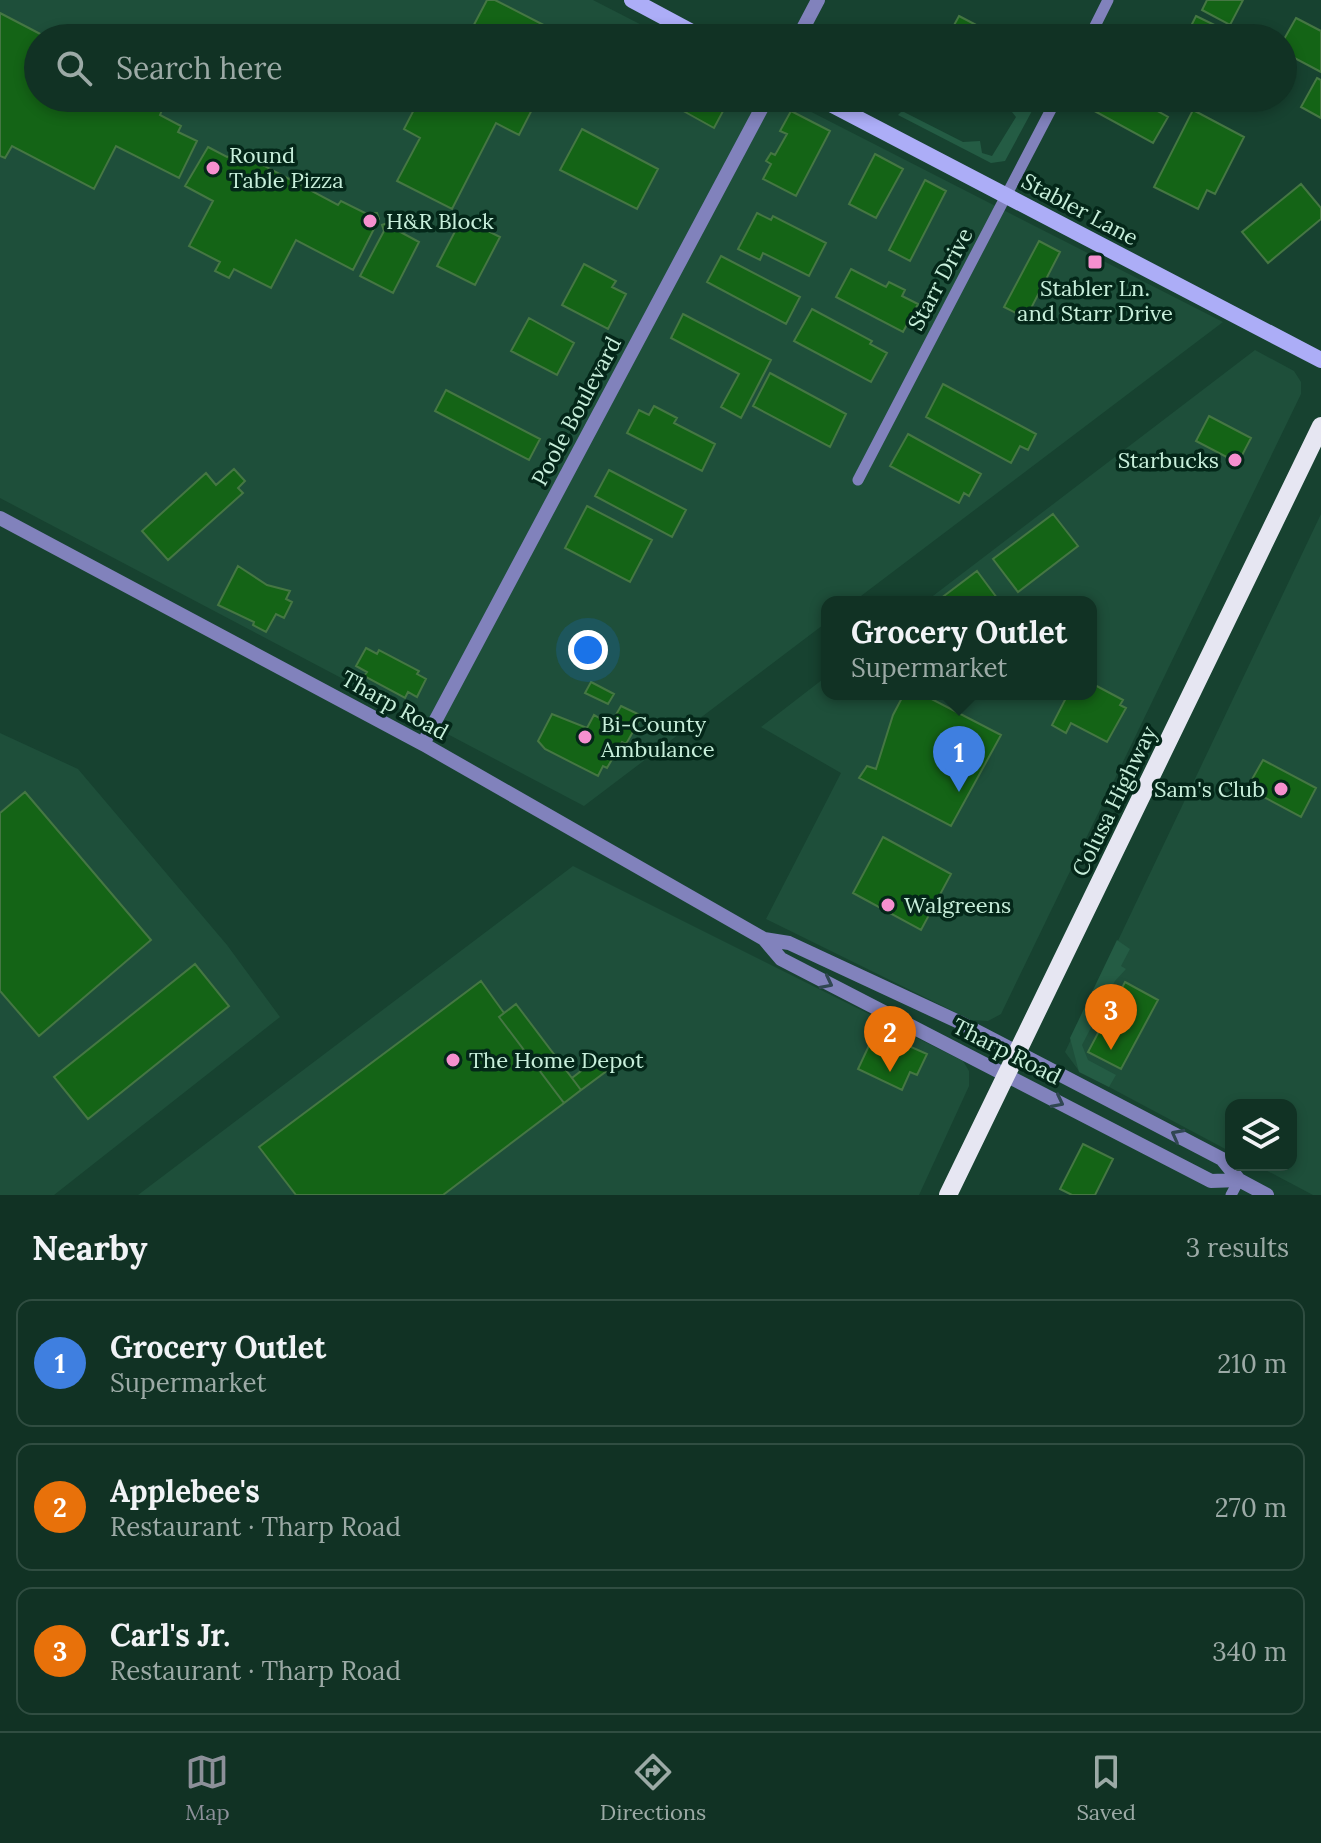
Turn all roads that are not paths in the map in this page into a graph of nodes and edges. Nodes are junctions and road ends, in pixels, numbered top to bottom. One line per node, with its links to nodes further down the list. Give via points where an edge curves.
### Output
1 (632, 0): 4 (main road)
2 (818, 0): 5 (street)
3 (1108, 0): 6 (street)
4 (677, 24)
5 (805, 24)
6 (1096, 24)
7 (760, 112): 15 (street, Poole Boulevard)
8 (846, 112): 10 (main road, Stabler Lane)
9 (1050, 112): 10 (street, Starr Drive)
10 (1006, 195): 11 (main road, Stabler Lane); 13 (street, Starr Drive)
11 (1321, 360)
12 (1321, 426): 17 (highway, Colusa Highway)
13 (858, 480)
14 (0, 518): 15 (street, Tharp Road)
15 (423, 744): 16 (street, Tharp Road)
16 (764, 939): 17 (street, Tharp Road, via 789,943); 18 (street, Tharp Road, one-way to 18, via 781,959)
17 (1017, 1051): 18 (highway, Colusa Highway); 19 (street, Tharp Road, one-way to 17, via 1222,1159)
18 (1006, 1076): 19 (street, Tharp Road, one-way to 19, via 1211,1181); 20 (highway, Colusa Highway)
19 (1239, 1180): 21 (street); 22 (street, Tharp Road)
20 (948, 1195)
21 (1231, 1195)
22 (1267, 1195)

